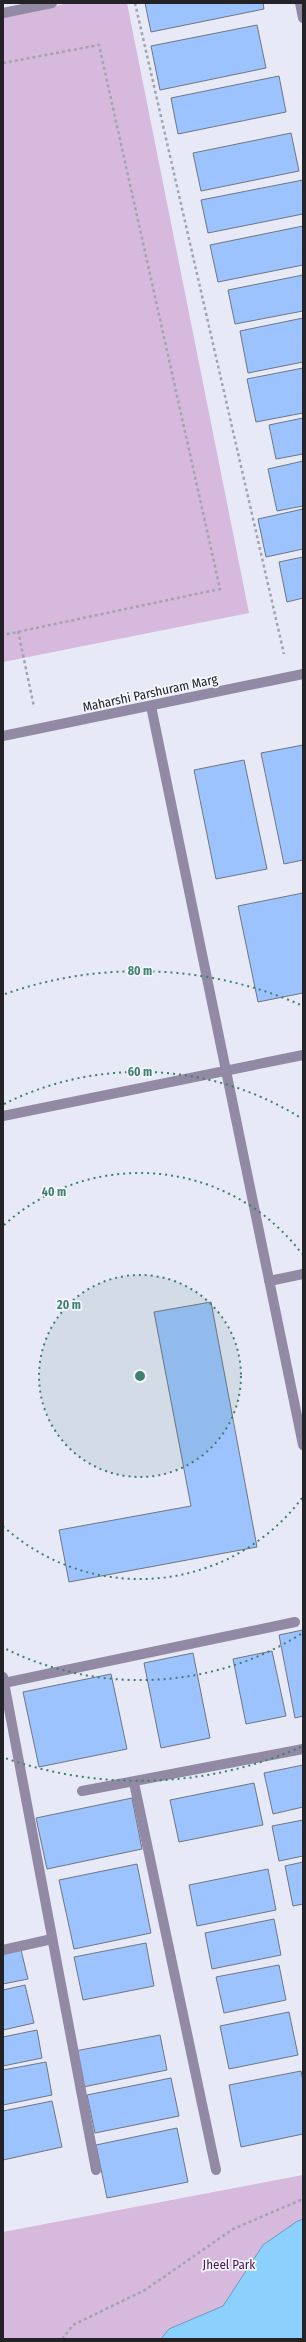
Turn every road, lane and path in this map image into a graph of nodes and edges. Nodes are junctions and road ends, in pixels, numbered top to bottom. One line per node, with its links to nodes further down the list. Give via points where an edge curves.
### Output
1 (52, 3): 4 (street)
2 (135, 3): 10 (path)
3 (300, 3): 5 (street)
4 (3, 13)
5 (303, 18)
6 (3, 63): 7 (path, via 100,46 220,589)
7 (18, 631): 8 (path); 12 (path)
8 (3, 635)
9 (303, 674): 10 (street, Maharshi Parshuram Marg)
10 (290, 677): 11 (street, Maharshi Parshuram Marg)
11 (151, 706): 12 (street, Maharshi Parshuram Marg); 15 (street)
12 (39, 729): 13 (street, Maharshi Parshuram Marg)
13 (3, 736)
14 (303, 1055): 15 (street)
15 (226, 1072): 16 (street); 18 (street)
16 (3, 1116)
17 (303, 1274): 18 (street)
18 (269, 1280): 19 (street)
19 (303, 1445)
20 (295, 1622): 21 (street)
21 (4, 1680): 25 (street)
22 (303, 1749): 23 (street)
23 (134, 1783): 24 (street); 28 (street)
24 (82, 1791)
25 (52, 1939): 26 (street); 27 (street)
26 (3, 1950)
27 (96, 2170)
28 (216, 2170)
29 (303, 2199): 30 (path, via 233,2229 145,2290 73,2325)
30 (62, 2339)

